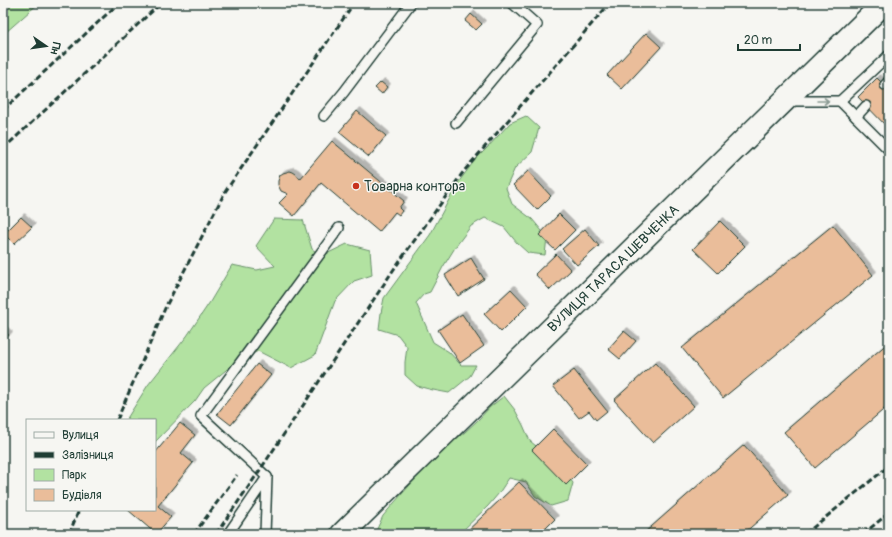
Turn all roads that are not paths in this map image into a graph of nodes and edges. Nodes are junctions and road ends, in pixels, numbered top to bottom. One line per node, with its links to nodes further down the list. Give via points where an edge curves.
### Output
1 (411, 3): 8 (lane)
2 (512, 3): 10 (lane, via 538,25)
3 (884, 3): 5 (main road, ВУЛИЦЯ ТАРАСА ШЕВЧЕНКА)
4 (889, 54): 6 (lane)
5 (784, 101): 6 (lane, one-way to 6); 16 (main road, ВУЛИЦЯ ТАРАСА ШЕВЧЕНКА)
6 (840, 101): 9 (lane)
7 (866, 106): 9 (lane)
8 (324, 116)
9 (856, 117): 11 (lane)
10 (456, 123)
11 (889, 150)
12 (339, 228): 13 (lane, via 201,416)
13 (267, 477): 14 (lane); 15 (lane)
14 (228, 534)
15 (265, 534)
16 (342, 534)

